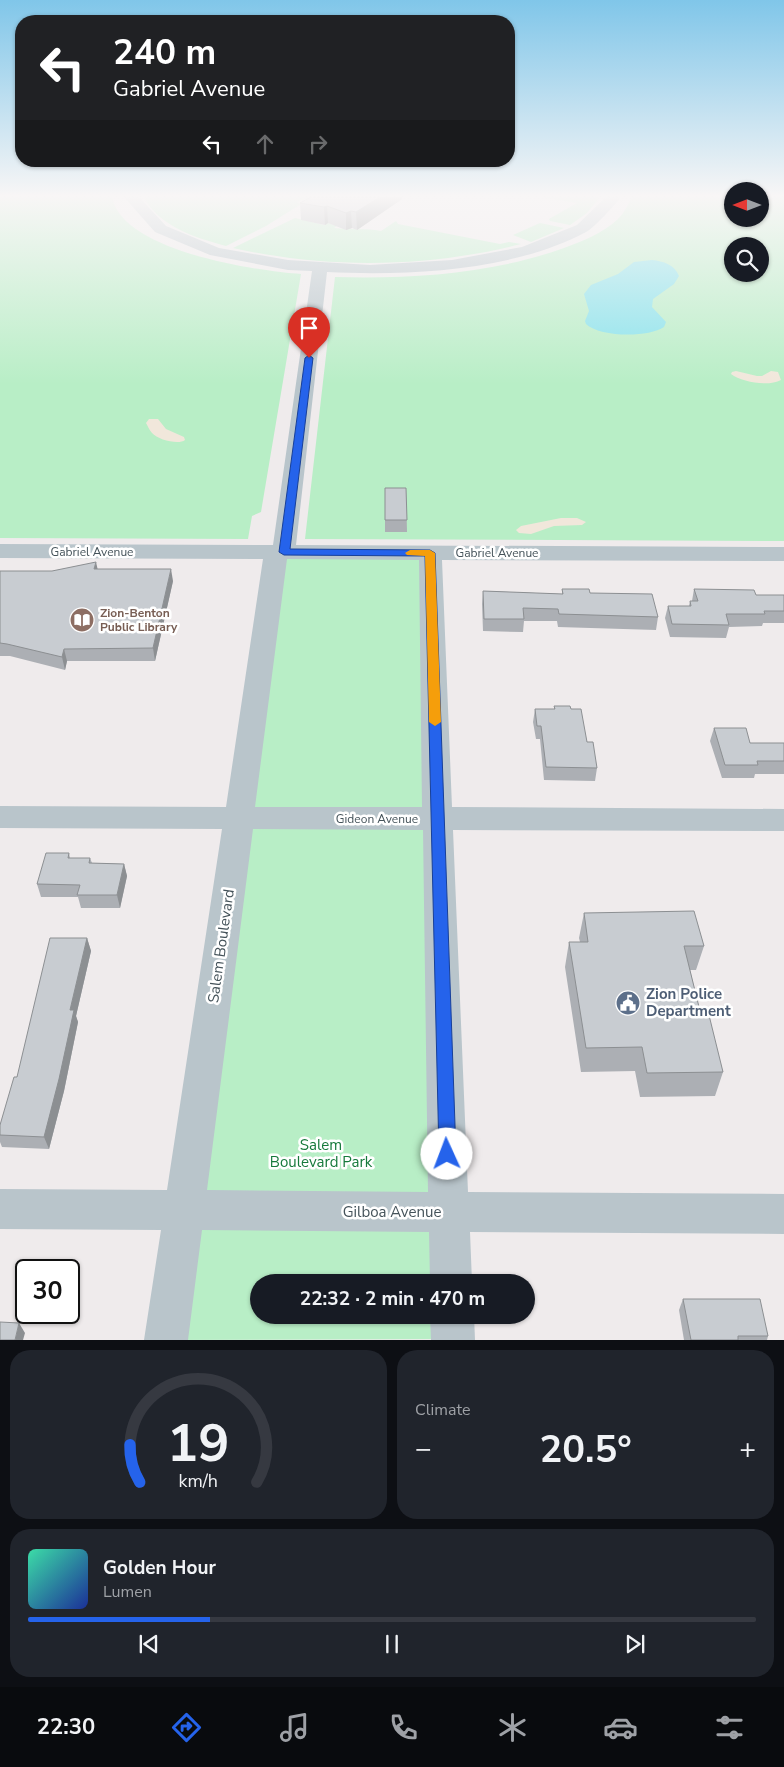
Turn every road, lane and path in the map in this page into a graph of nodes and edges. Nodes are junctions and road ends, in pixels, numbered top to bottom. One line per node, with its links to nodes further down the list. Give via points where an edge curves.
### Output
1 (256, 260): 3 (street)
2 (482, 260): 3 (street, via 411,268)
3 (320, 268): 5 (street, Salem Boulevard)
4 (0, 551): 5 (street, Gabriel Avenue)
5 (280, 552): 6 (street, Gabriel Avenue); 9 (street, Salem Boulevard)
6 (430, 553): 7 (street, Gabriel Avenue); 10 (street)
7 (784, 554)
8 (0, 817): 9 (street, Gideon Avenue)
9 (238, 818): 10 (street, Gideon Avenue); 13 (street, Salem Boulevard)
10 (438, 820): 11 (street, Gideon Avenue); 14 (street)
11 (784, 820)
12 (0, 1209): 13 (street, Gilboa Avenue)
13 (184, 1210): 14 (street, Gilboa Avenue); 18 (street, Salem Boulevard)
14 (449, 1212): 15 (street, Gilboa Avenue); 16 (street)
15 (784, 1214)
16 (451, 1274)
17 (452, 1324): 19 (street)
18 (166, 1340)
19 (453, 1340)

